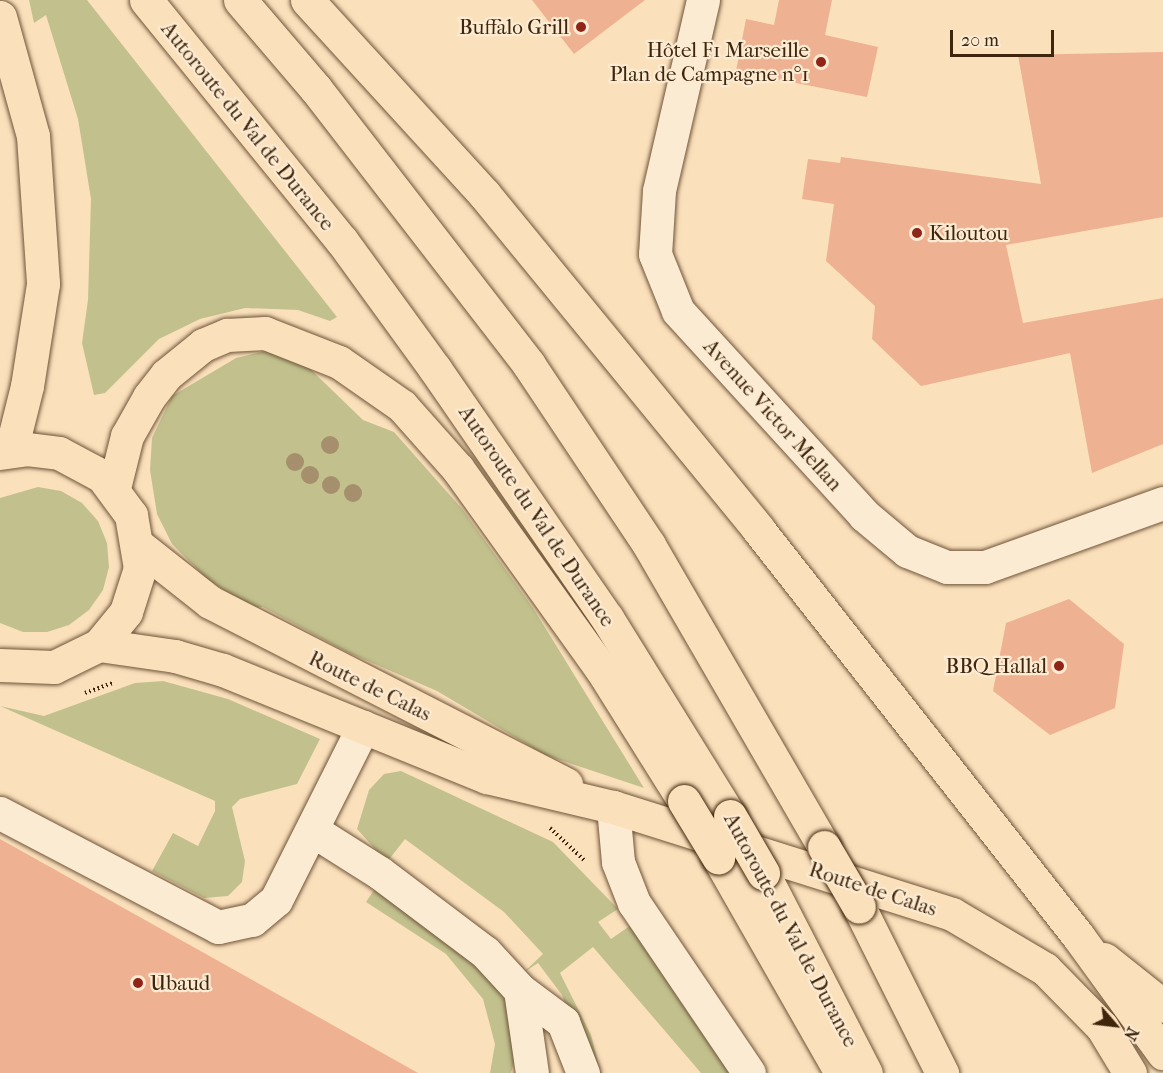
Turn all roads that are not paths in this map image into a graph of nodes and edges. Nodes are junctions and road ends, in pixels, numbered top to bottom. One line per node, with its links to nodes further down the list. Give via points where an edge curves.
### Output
1 (146, 0): 26 (main road, Autoroute du Val de Durance, bridge, via 342,242 607,618 763,873)
2 (240, 0): 27 (main road, bridge, via 316,89 529,365 649,545 859,907)
3 (307, 0): 16 (main road, via 492,203 758,529)
4 (703, 0): 8 (street, Avenue Victor Mellan, via 659,191 655,254 678,311 864,515 907,551 947,567 985,567)
5 (0, 17): 6 (main road, via 33,136 43,284 27,386)
6 (5, 452): 7 (main road, via 44,449 75,458)
7 (114, 488): 9 (main road, via 131,515); 25 (main road, bridge, via 128,436 149,397 166,375 203,345 227,335 265,333 339,362 402,406 458,469 600,667 718,856)
8 (1163, 503)
9 (139, 546): 10 (main road, via 140,568 126,612); 13 (main road, Route de Calas, via 226,611)
10 (99, 645): 11 (main road, via 54,667); 12 (main road, Route de Calas, via 175,656 224,670)
11 (0, 665)
12 (363, 727): 13 (main road, Route de Calas, via 488,777); 15 (street)
13 (613, 807): 19 (main road, Route de Calas, via 952,914 1045,969); 24 (street, via 618,862 634,903)
14 (0, 813): 15 (street, via 218,927 252,920 276,900)
15 (312, 830): 17 (street, via 380,873 485,952)
16 (1078, 936): 18 (main road); 20 (main road)
17 (520, 990): 22 (street, via 529,1026); 23 (street, via 563,1022)
18 (1163, 1006)
19 (1102, 1027): 21 (main road, Route de Calas); 28 (main road, Route de Calas)
20 (1163, 1053)
21 (1163, 1063)
22 (532, 1073)
23 (583, 1073)
24 (749, 1073)
25 (841, 1073)
26 (866, 1073)
27 (942, 1073)
28 (1130, 1073)

